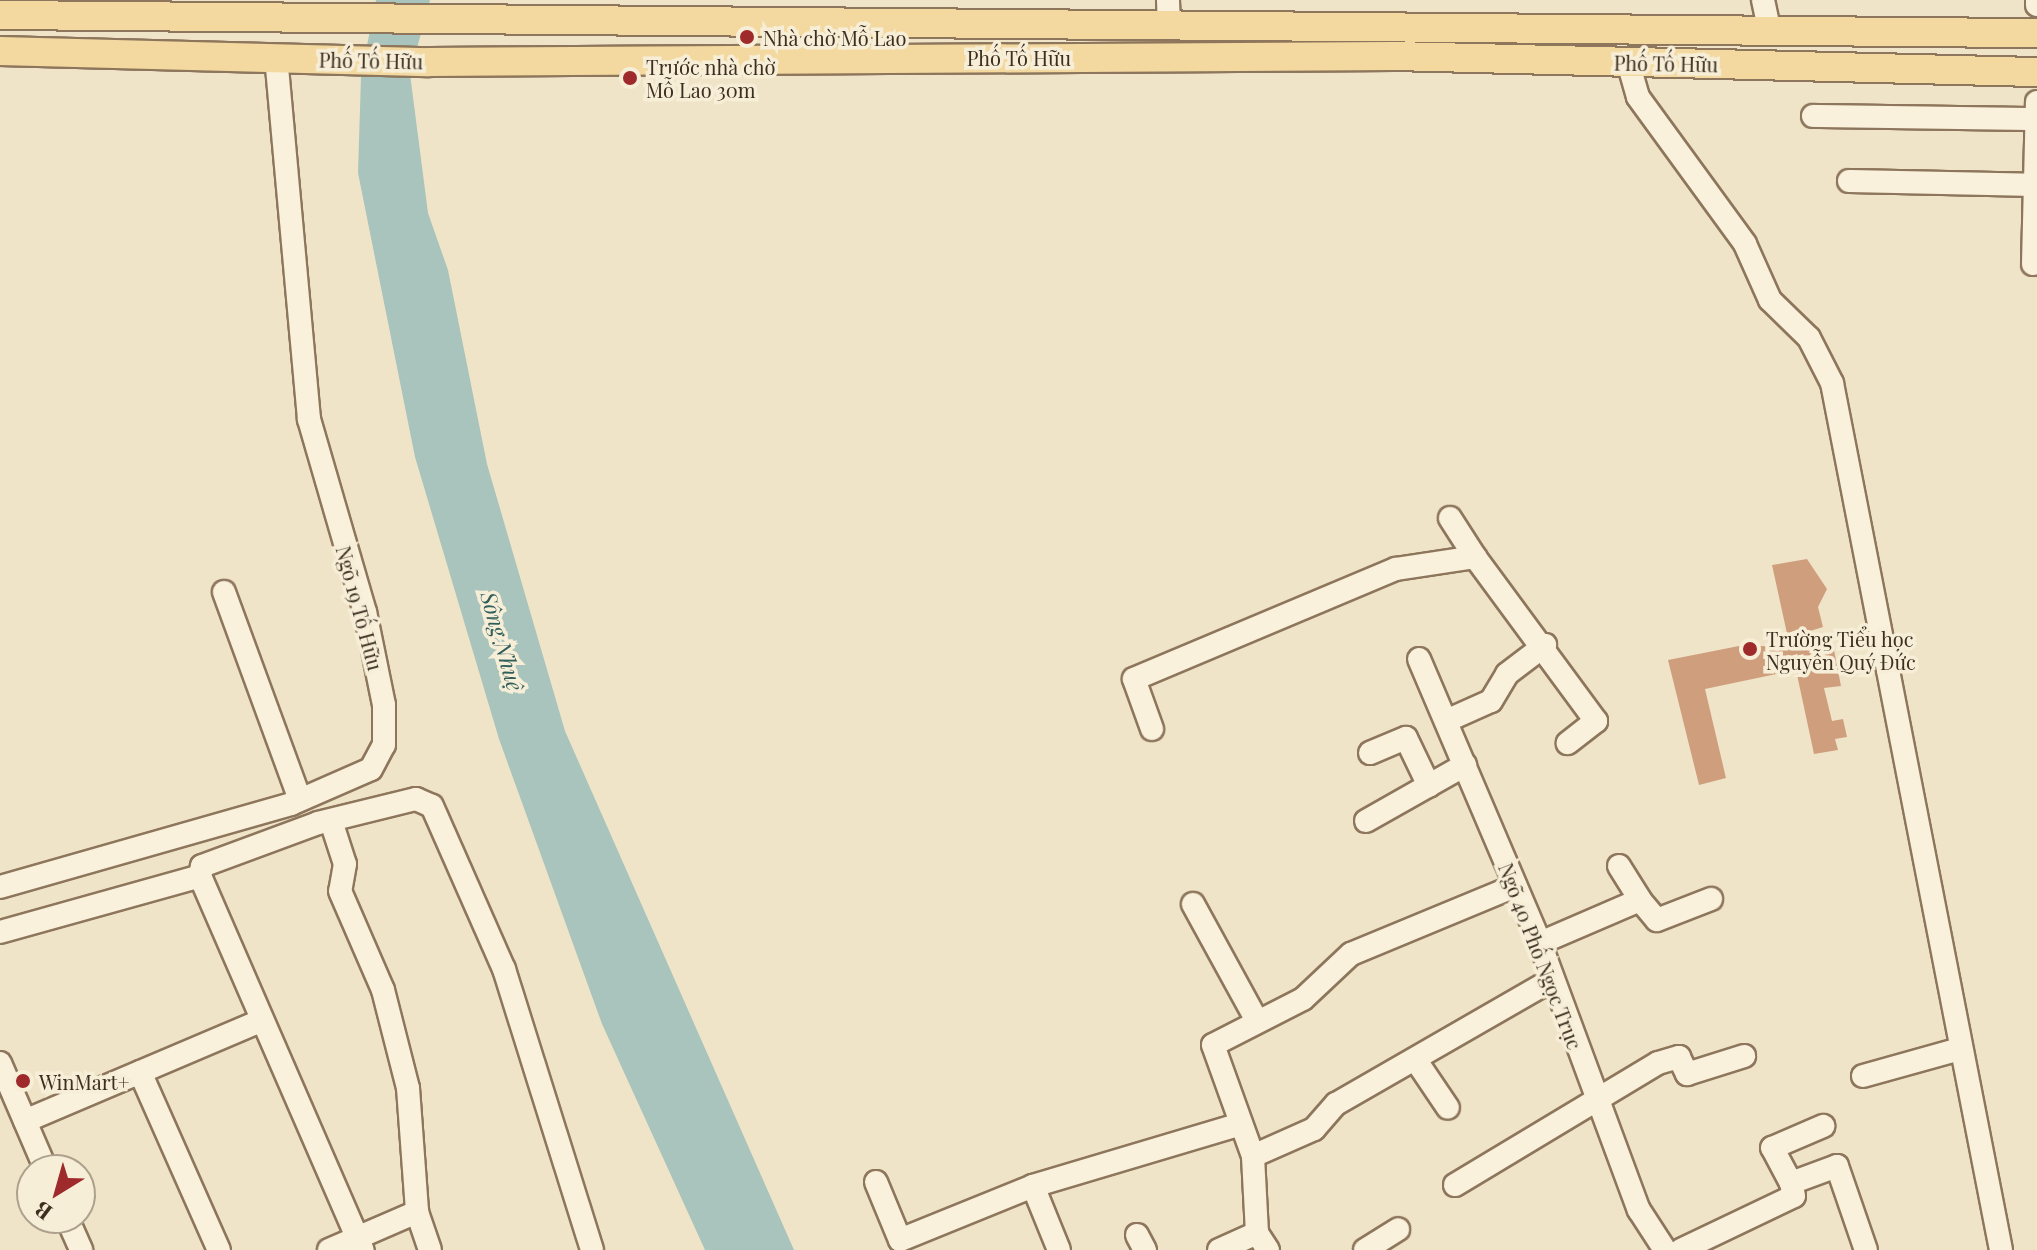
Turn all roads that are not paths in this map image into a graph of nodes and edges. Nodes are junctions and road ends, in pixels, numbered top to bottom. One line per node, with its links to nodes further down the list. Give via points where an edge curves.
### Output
1 (1763, 0): 10 (street)
2 (198, 9): 3 (main road, Phố Tố Hữu); 8 (main road, Phố Tố Hữu)
3 (295, 10): 6 (main road, Phố Tố Hữu, via 335,21)
4 (926, 11): 5 (main road, Phố Tố Hữu); 6 (main road, Phố Tố Hữu); 13 (main road)
5 (975, 11): 7 (main road, Phố Tố Hữu); 16 (main road)
6 (708, 12)
7 (1168, 13): 9 (main road, Phố Tố Hữu)
8 (0, 15)
9 (1297, 26): 10 (main road, Phố Tố Hữu); 14 (main road)
10 (1770, 32): 11 (main road, Phố Tố Hữu)
11 (2037, 33)
12 (0, 51): 15 (main road, Phố Tố Hữu)
13 (927, 57): 15 (main road, Phố Tố Hữu, via 429,62); 16 (main road, Phố Tố Hữu)
14 (1299, 57): 16 (main road, Phố Tố Hữu); 17 (main road, Phố Tố Hữu)
15 (276, 58): 35 (street, Ngõ 19 Tố Hữu, via 309,419 384,705 384,745 371,769)
16 (975, 58)
17 (1628, 62): 18 (main road, Phố Tố Hữu); 51 (street, via 1638,97 1745,244 1770,300 1809,338 1832,383)
18 (2037, 72)
19 (2036, 113): 20 (street); 22 (street)
20 (1813, 116)
21 (1849, 181): 22 (street)
22 (2036, 185): 23 (street)
23 (2033, 264)
24 (1450, 518): 25 (street)
25 (1475, 557): 27 (street); 30 (street, via 1396,569 1134,679)
26 (224, 592): 35 (street)
27 (1545, 645): 29 (street, via 1507,674 1491,701); 31 (street, via 1596,721)
28 (1419, 659): 29 (street, Ngõ 40 Phố Ngọc Trục)
29 (1446, 721): 33 (street, Ngõ 40 Phố Ngọc Trục)
30 (1152, 729)
31 (1568, 743)
32 (1370, 753): 34 (street, via 1406,738)
33 (1465, 765): 34 (street); 41 (street, Ngõ 40 Phố Ngọc Trục)
34 (1429, 786): 37 (street)
35 (300, 800): 42 (street, Ngõ 19 Tố Hữu)
36 (331, 821): 40 (street, via 202,866); 68 (street, via 345,864 340,891 383,990 408,1088); 76 (street, via 416,799 432,806 504,969)
37 (1366, 821)
38 (258, 858): 40 (street)
39 (1619, 866): 44 (street)
40 (200, 876): 46 (street); 50 (street)
41 (1515, 886): 47 (street, Ngõ 40 Phố Ngọc Trục); 49 (street, via 1351,954 1303,999)
42 (0, 887)
43 (1711, 899): 44 (street, via 1657,920)
44 (1640, 900): 47 (street)
45 (1193, 904): 49 (street)
46 (0, 932)
47 (1540, 943): 48 (street, Ngõ 40 Phố Ngọc Trục)
48 (1553, 979): 53 (street); 57 (street, Ngõ 40 Phố Ngọc Trục)
49 (1256, 1019): 60 (street, via 1213,1045)
50 (261, 1021): 55 (street); 71 (street)
51 (1960, 1049): 56 (street); 83 (street)
52 (1744, 1056): 57 (street, via 1687,1074 1679,1057)
53 (1417, 1062): 58 (street); 63 (street, via 1336,1104 1314,1129)
54 (0, 1063): 59 (street)
55 (140, 1072): 59 (street); 73 (street)
56 (1863, 1076)
57 (1598, 1094): 66 (street); 80 (street, Ngõ 40 Phố Ngọc Trục, via 1639,1210)
58 (1448, 1108)
59 (25, 1121): 62 (street)
60 (1241, 1124): 63 (street); 67 (street)
61 (1823, 1126): 65 (street, via 1772,1148)
62 (39, 1154)
63 (1253, 1156): 70 (street)
64 (876, 1182): 72 (street)
65 (1791, 1183): 81 (street, via 1794,1196); 82 (street, via 1837,1166)
66 (1455, 1185)
67 (1033, 1186): 72 (street); 77 (street)
68 (417, 1212): 71 (street); 75 (street)
69 (1398, 1229): 79 (street)
70 (1262, 1242): 78 (street)
71 (360, 1244): 74 (street)
72 (902, 1245)
73 (219, 1250)
74 (329, 1250)
75 (430, 1250)
76 (592, 1250)
77 (1059, 1250)
78 (1219, 1250)
79 (1365, 1250)
80 (1665, 1250)
81 (1681, 1250)
82 (1866, 1250)
83 (2001, 1250)

